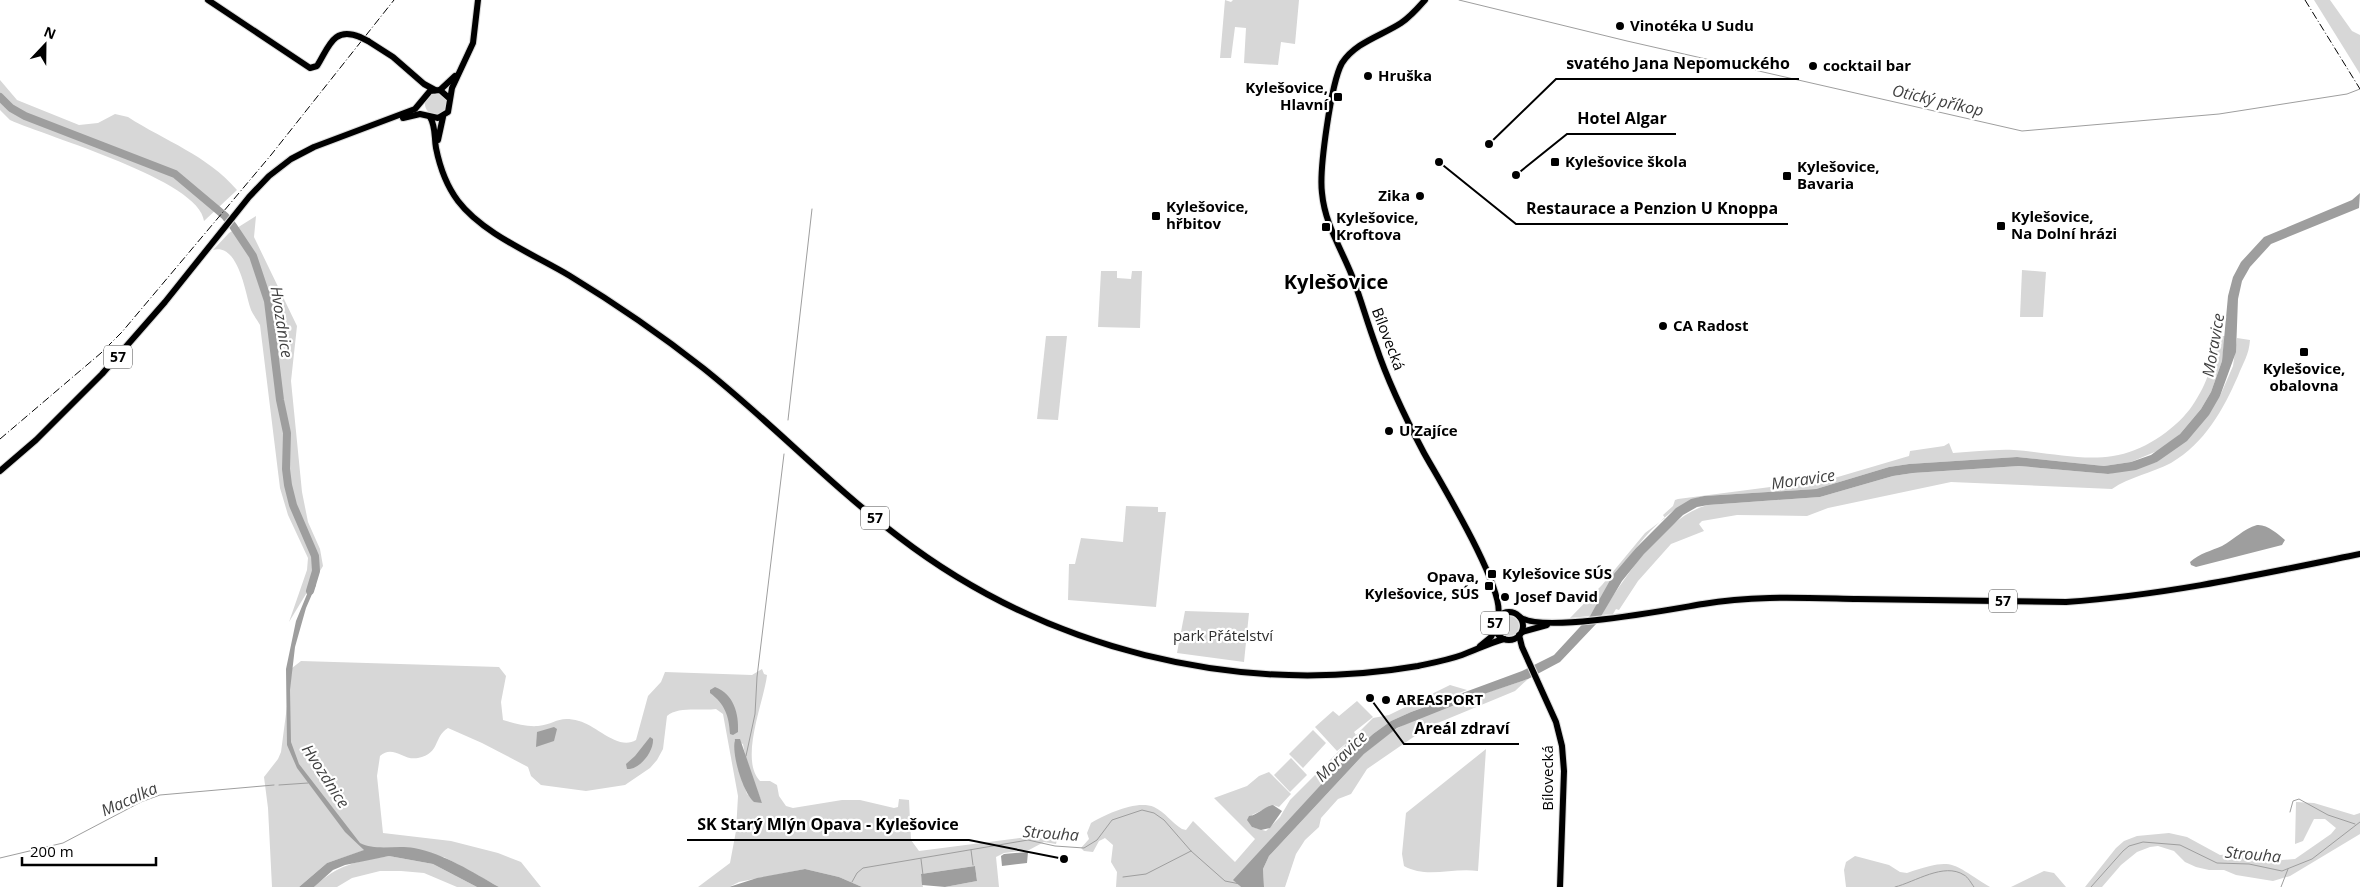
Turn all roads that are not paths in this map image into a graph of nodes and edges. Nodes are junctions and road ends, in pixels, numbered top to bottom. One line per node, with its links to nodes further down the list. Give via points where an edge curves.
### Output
1 (208, 0): 5 (main road, bridge, via 310,68 317,66 336,37 348,33 393,57)
2 (478, 0): 4 (main road, via 475,34)
3 (1426, 0): 15 (main road, Bílovecká, via 1405,21 1354,50 1340,68 1332,93 1322,165 1322,194 1328,224 1353,279 1378,354 1420,444 1462,518)
4 (466, 61): 6 (main road, via 451,81); 7 (main road)
5 (416, 77): 6 (main road); 8 (main road, via 422,86)
6 (437, 90): 7 (main road); 8 (main road, 57, via 428,92)
7 (449, 98): 10 (main road, 57, via 450,108)
8 (423, 100): 9 (main road, 57); 11 (main road, 57, via 415,109)
9 (428, 116): 10 (main road, 57); 11 (main road, 57, via 417,114); 12 (main road, 57, via 434,128)
10 (443, 117): 12 (main road, 57, via 439,127)
11 (387, 121): 13 (main road, 57, via 298,155 269,176 102,374)
12 (438, 154): 25 (main road, 57, via 451,191 476,220 583,284 666,340 746,403 897,536 957,577 1012,607 1062,629 1125,650 1230,671 1294,675 1358,673 1421,665)
13 (0, 471)
14 (2360, 554): 19 (main road, 57, via 2182,590 2117,598 2066,602 1760,599)
15 (1497, 595): 16 (main road, Bílovecká); 17 (main road, Bílovecká)
16 (1512, 612): 17 (main road, 57); 18 (main road, Bílovecká / 57)
17 (1498, 616): 20 (main road, Bílovecká / 57)
18 (1520, 617): 19 (main road, 57, via 1529,622); 21 (main road, 57, via 1523,624)
19 (1565, 622): 21 (main road, 57)
20 (1495, 629): 22 (main road, 57); 25 (main road, 57, via 1491,637)
21 (1520, 633): 23 (main road, 57); 24 (main road, Bílovecká)
22 (1504, 639): 23 (main road, 57); 25 (main road, 57)
23 (1512, 639): 24 (main road)
24 (1522, 647): 26 (main road, Bílovecká, via 1559,731 1564,759)
25 (1477, 648)
26 (1560, 887)

